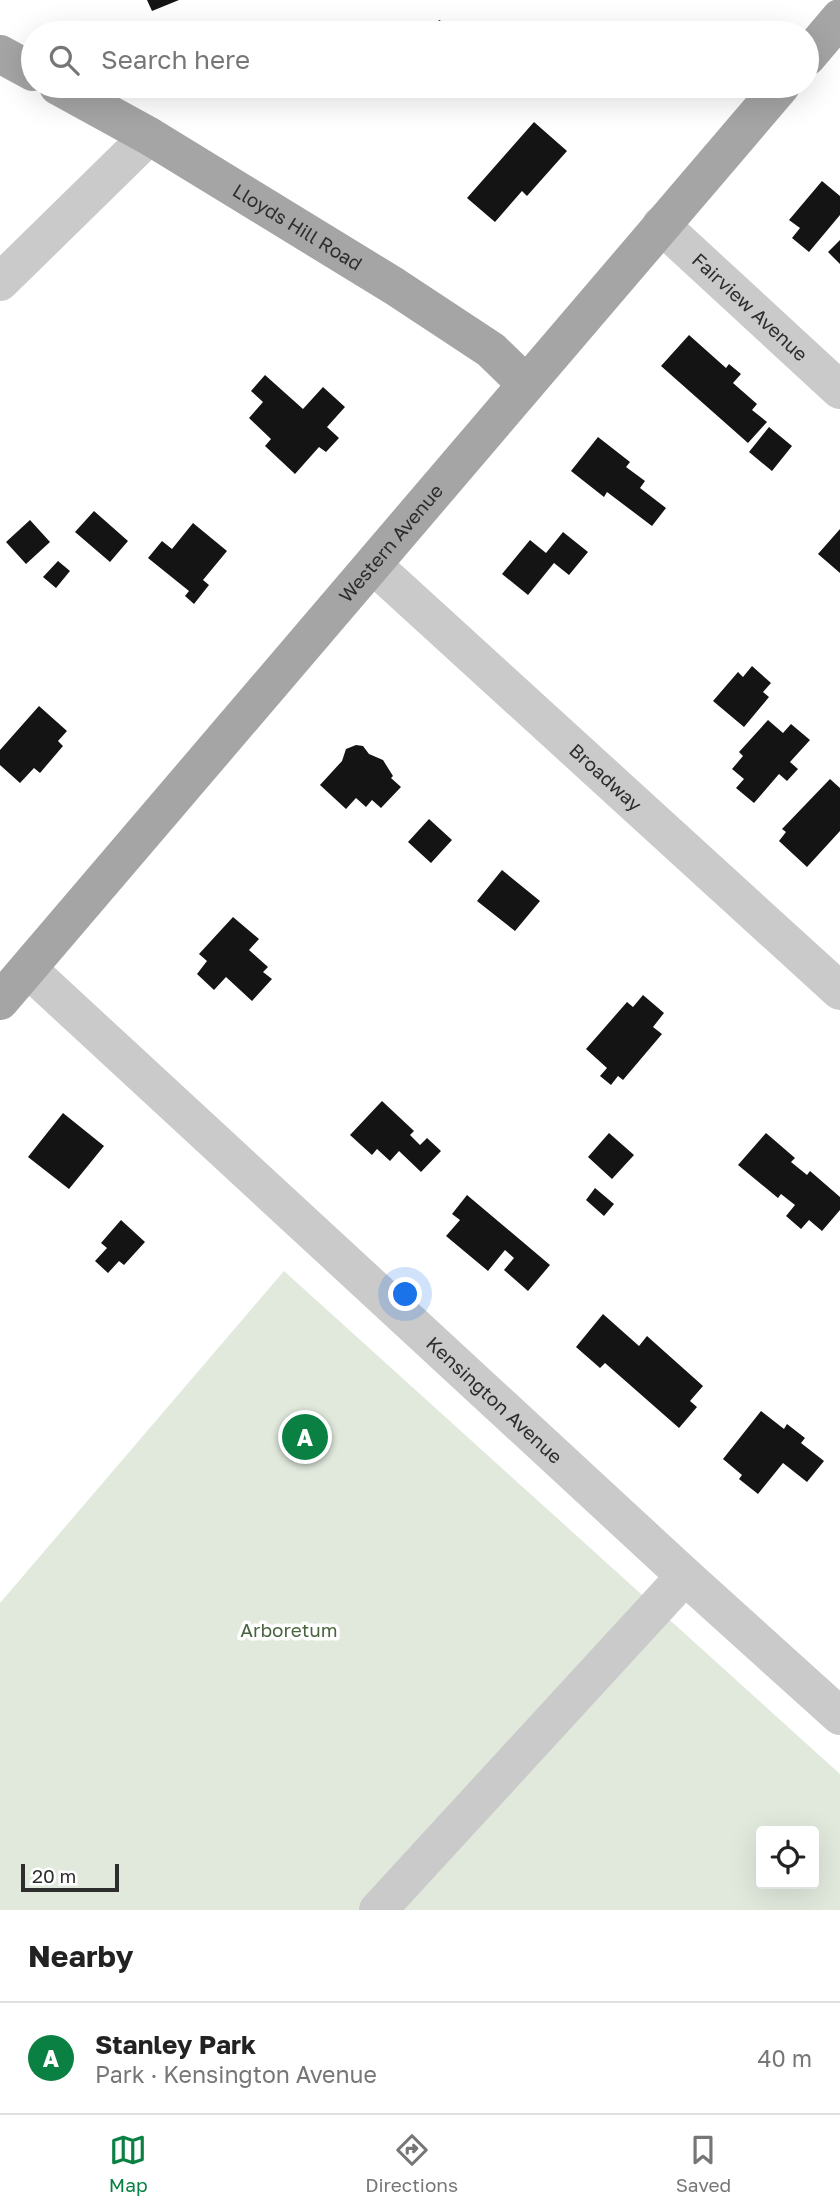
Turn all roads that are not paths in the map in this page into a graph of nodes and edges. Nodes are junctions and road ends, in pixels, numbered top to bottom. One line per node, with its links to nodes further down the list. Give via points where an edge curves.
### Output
1 (840, 18): 2 (main road)
2 (819, 43)
3 (0, 54): 4 (main road)
4 (21, 65)
5 (80, 98): 7 (main road, Lloyds Hill Road)
6 (772, 98): 8 (main road, Western Avenue)
7 (149, 136): 9 (street); 10 (main road, Lloyds Hill Road, via 405,293 491,350)
8 (661, 225): 10 (main road, Western Avenue); 11 (street, Fairview Avenue)
9 (0, 282)
10 (526, 384): 12 (main road, Western Avenue)
11 (840, 390)
12 (373, 565): 13 (main road, Western Avenue); 14 (street, Broadway)
13 (28, 969): 15 (main road, Western Avenue); 16 (street, Kensington Avenue)
14 (840, 991)
15 (0, 1001)
16 (685, 1576): 17 (street, Kensington Avenue); 18 (street)
17 (840, 1716)
18 (378, 1910)

